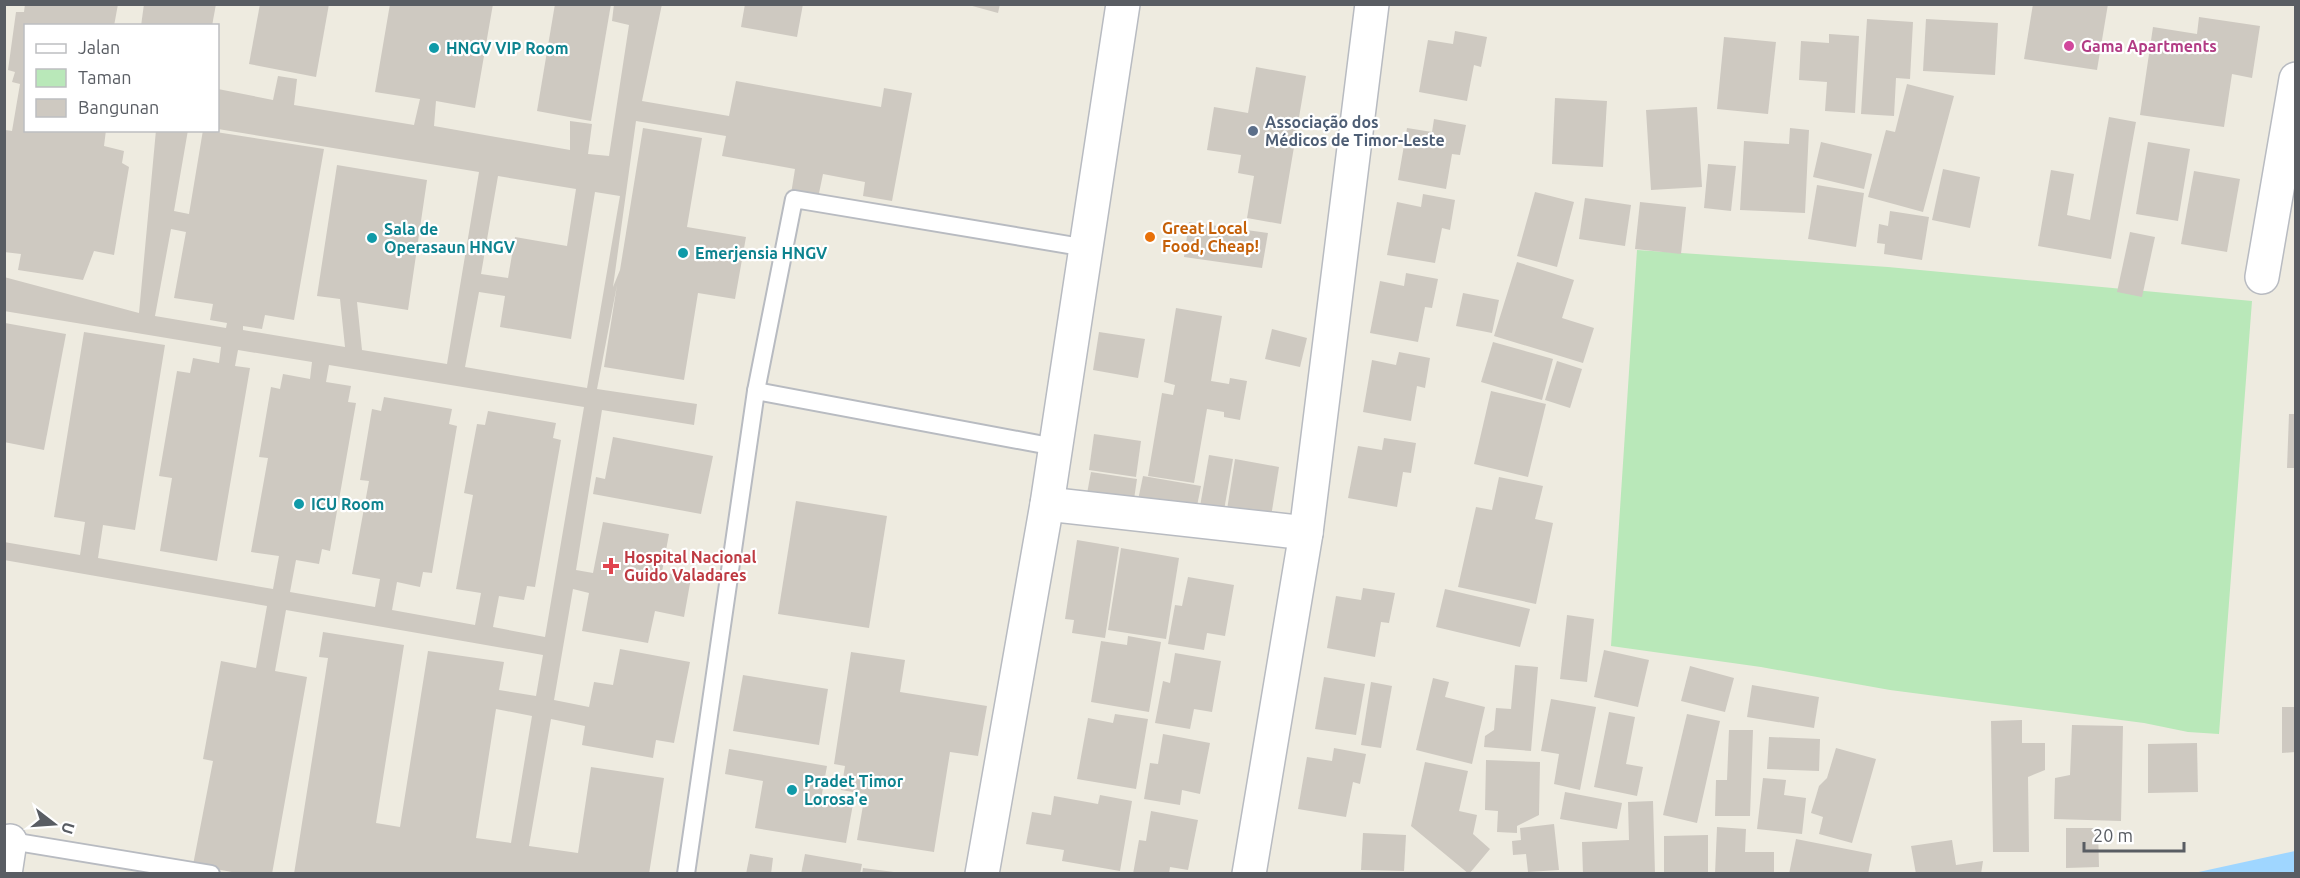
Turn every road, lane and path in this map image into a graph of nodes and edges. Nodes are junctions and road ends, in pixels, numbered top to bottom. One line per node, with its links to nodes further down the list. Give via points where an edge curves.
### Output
1 (1123, 4): 4 (street)
2 (1372, 4): 9 (street)
3 (2295, 79): 5 (street)
4 (1088, 249): 6 (lane, via 794,199); 7 (street)
5 (2262, 277)
6 (756, 391): 7 (lane); 13 (lane)
7 (1055, 447): 8 (street)
8 (1047, 504): 9 (street); 14 (street)
9 (1305, 533): 15 (street)
10 (7, 841): 11 (street); 12 (lane)
11 (5, 873)
12 (211, 873)
13 (686, 873)
14 (982, 873)
15 (1249, 873)

